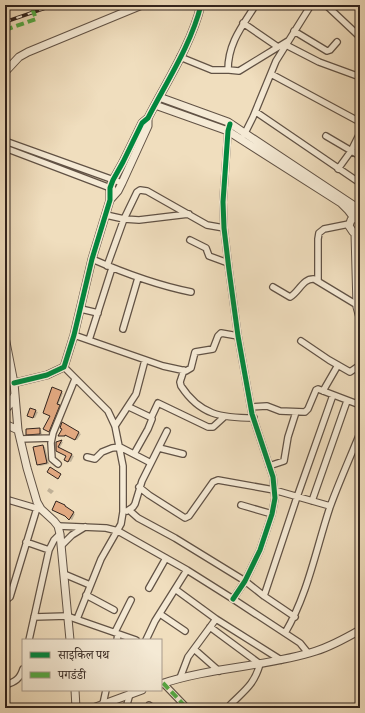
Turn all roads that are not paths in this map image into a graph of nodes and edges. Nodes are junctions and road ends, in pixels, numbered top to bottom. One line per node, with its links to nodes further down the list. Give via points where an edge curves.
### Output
1 (142, 5): 15 (street, via 28,52 19,57)
2 (201, 5): 13 (street, via 197,23)
3 (249, 5): 6 (street, via 252,9)
4 (312, 5): 7 (street)
5 (326, 5): 8 (street)
6 (243, 23): 12 (street); 14 (street, via 230,51)
7 (294, 31): 9 (street); 10 (street, via 327,51)
8 (360, 37)
9 (290, 40): 11 (street); 12 (street)
10 (337, 42)
11 (286, 45): 16 (street); 17 (street, via 319,62)
12 (278, 47): 14 (street, via 241,71)
13 (180, 57): 14 (street, via 212,70); 18 (street)
14 (228, 70)
15 (5, 72)
16 (271, 74): 20 (street); 22 (street)
17 (360, 77)
18 (159, 97): 19 (street); 23 (street, via 212,115)
19 (155, 105): 21 (street); 23 (street)
20 (256, 112): 25 (street); 31 (street)
21 (148, 118): 32 (street, via 142,123); 33 (street, via 148,126)
22 (360, 122)
23 (229, 127): 25 (street); 42 (street, via 223,202)
24 (358, 135): 29 (street)
25 (243, 136): 41 (street, via 340,203)
26 (326, 136): 29 (street)
27 (5, 141): 32 (street)
28 (5, 148): 35 (street)
29 (351, 151): 30 (street); 31 (street)
30 (360, 156)
31 (338, 169): 34 (street)
32 (113, 180): 33 (street); 35 (street)
33 (122, 183): 36 (street)
34 (360, 183)
35 (110, 188): 36 (street); 37 (street)
36 (118, 191): 37 (street)
37 (110, 200): 39 (street)
38 (189, 214): 40 (street, via 139,220); 40 (street, via 147,191 140,190); 42 (street, via 211,226)
39 (106, 215): 40 (street); 45 (street)
40 (124, 219): 47 (street)
41 (356, 219): 43 (street, via 351,231); 49 (street, via 319,233)
42 (224, 228): 46 (street)
43 (357, 233): 52 (street)
44 (190, 240): 46 (street, via 206,248 209,256)
45 (92, 259): 47 (street); 53 (street)
46 (228, 263): 58 (street)
47 (110, 267): 48 (street); 54 (street)
48 (138, 278): 51 (street); 56 (street)
49 (318, 281): 50 (street, via 309,279 290,297); 52 (street)
50 (273, 287)
51 (191, 292)
52 (357, 305): 55 (street)
53 (81, 309): 54 (street); 57 (street)
54 (98, 313): 60 (street)
55 (360, 318)
56 (123, 329)
57 (74, 335): 60 (street); 65 (street)
58 (238, 336): 66 (street, via 221,333 213,349 195,352 191,368); 75 (street)
59 (5, 337): 68 (street)
60 (89, 340): 62 (street)
61 (301, 341): 63 (street)
62 (145, 360): 66 (street); 74 (street, via 138,389)
63 (338, 365): 64 (street, via 350,372); 69 (street)
64 (360, 366)
65 (64, 367): 67 (street); 68 (street)
66 (184, 370): 78 (street, via 180,384 193,401 204,410)
67 (75, 379): 82 (street, via 108,411); 86 (street)
68 (14, 382): 70 (street)
69 (324, 391): 71 (street); 77 (street, via 316,390 306,411)
70 (15, 394): 76 (street); 83 (street)
71 (333, 395): 72 (street); 98 (street)
72 (347, 401): 73 (street); 100 (street)
73 (360, 405)
74 (129, 407): 79 (street); 82 (street)
75 (251, 407): 77 (street, via 267,406); 80 (street)
76 (5, 410)
77 (296, 412): 95 (street, via 284,460)
78 (224, 417): 79 (street, via 213,427 208,427 158,403); 80 (street)
79 (151, 418): 90 (street, via 148,430)
80 (254, 418): 95 (street)
81 (5, 424): 83 (street)
82 (115, 426): 88 (street)
83 (18, 430): 87 (street)
84 (167, 431): 89 (street)
85 (360, 433): 102 (street)
86 (52, 438): 87 (street); 94 (street, via 52,458)
87 (20, 439): 103 (street)
88 (120, 447): 90 (street); 92 (street, via 102,452 95,459); 105 (street, via 123,466)
89 (159, 448): 91 (street); 93 (street)
90 (134, 454): 93 (street)
91 (183, 454)
92 (87, 457)
93 (151, 463): 96 (street)
94 (58, 464)
95 (269, 466): 97 (street)
96 (139, 487): 97 (street, via 185,518 216,480); 104 (street, via 135,504)
97 (274, 490): 98 (street); 106 (street)
98 (297, 497): 100 (street); 121 (street)
99 (5, 500): 103 (street)
100 (312, 501): 102 (street)
101 (241, 505): 106 (street)
102 (330, 506): 129 (street)
103 (39, 508): 108 (street, via 54,521); 110 (street)
104 (129, 510): 105 (street); 116 (street, via 138,518)
105 (123, 512): 109 (street)
106 (272, 514): 116 (street, via 260,550)
107 (85, 527): 108 (street); 109 (street); 111 (street)
108 (59, 530): 111 (street); 112 (street)
109 (118, 531): 113 (street); 117 (street, via 101,559)
110 (26, 542): 112 (street); 124 (street, via 10,597)
111 (62, 545): 115 (street)
112 (49, 550): 128 (street)
113 (166, 558): 114 (street); 118 (street)
114 (187, 570): 119 (street); 122 (street)
115 (64, 574): 117 (street); 127 (street)
116 (245, 581): 121 (street); 122 (street)
117 (90, 585): 120 (street)
118 (149, 588)
119 (175, 589): 126 (street); 131 (street)
120 (86, 596): 125 (street); 130 (street)
121 (264, 596): 129 (street)
122 (233, 599): 136 (street)
123 (131, 600): 135 (street)
124 (5, 601)
125 (114, 610)
126 (160, 614): 134 (street); 141 (street)
127 (67, 616): 128 (street); 130 (street); 138 (street)
128 (34, 617): 137 (street)
129 (295, 617): 136 (street)
130 (77, 619): 135 (street)
131 (216, 619): 132 (street); 144 (street)
132 (210, 627): 142 (street); 145 (street)
133 (360, 630): 143 (street, via 343,640)
134 (185, 632)
135 (116, 633): 139 (street); 140 (street)
136 (285, 633): 143 (street, via 300,643)
137 (30, 639)
138 (70, 639)
139 (116, 639)
140 (133, 639)
141 (147, 639)
142 (194, 649): 146 (street); 148 (street)
143 (308, 653): 144 (street)
144 (281, 660): 145 (street)
145 (260, 664): 146 (street); 154 (street, via 252,683)
146 (219, 671): 148 (street)
147 (22, 672): 150 (street, via 20,678)
148 (180, 678): 149 (street)
149 (162, 683): 158 (street)
150 (5, 686)
151 (75, 691): 156 (street)
152 (105, 691): 155 (street)
153 (130, 692): 155 (street); 157 (street)
154 (230, 705)
155 (97, 707)
156 (76, 708)
157 (126, 708)
158 (187, 708)

